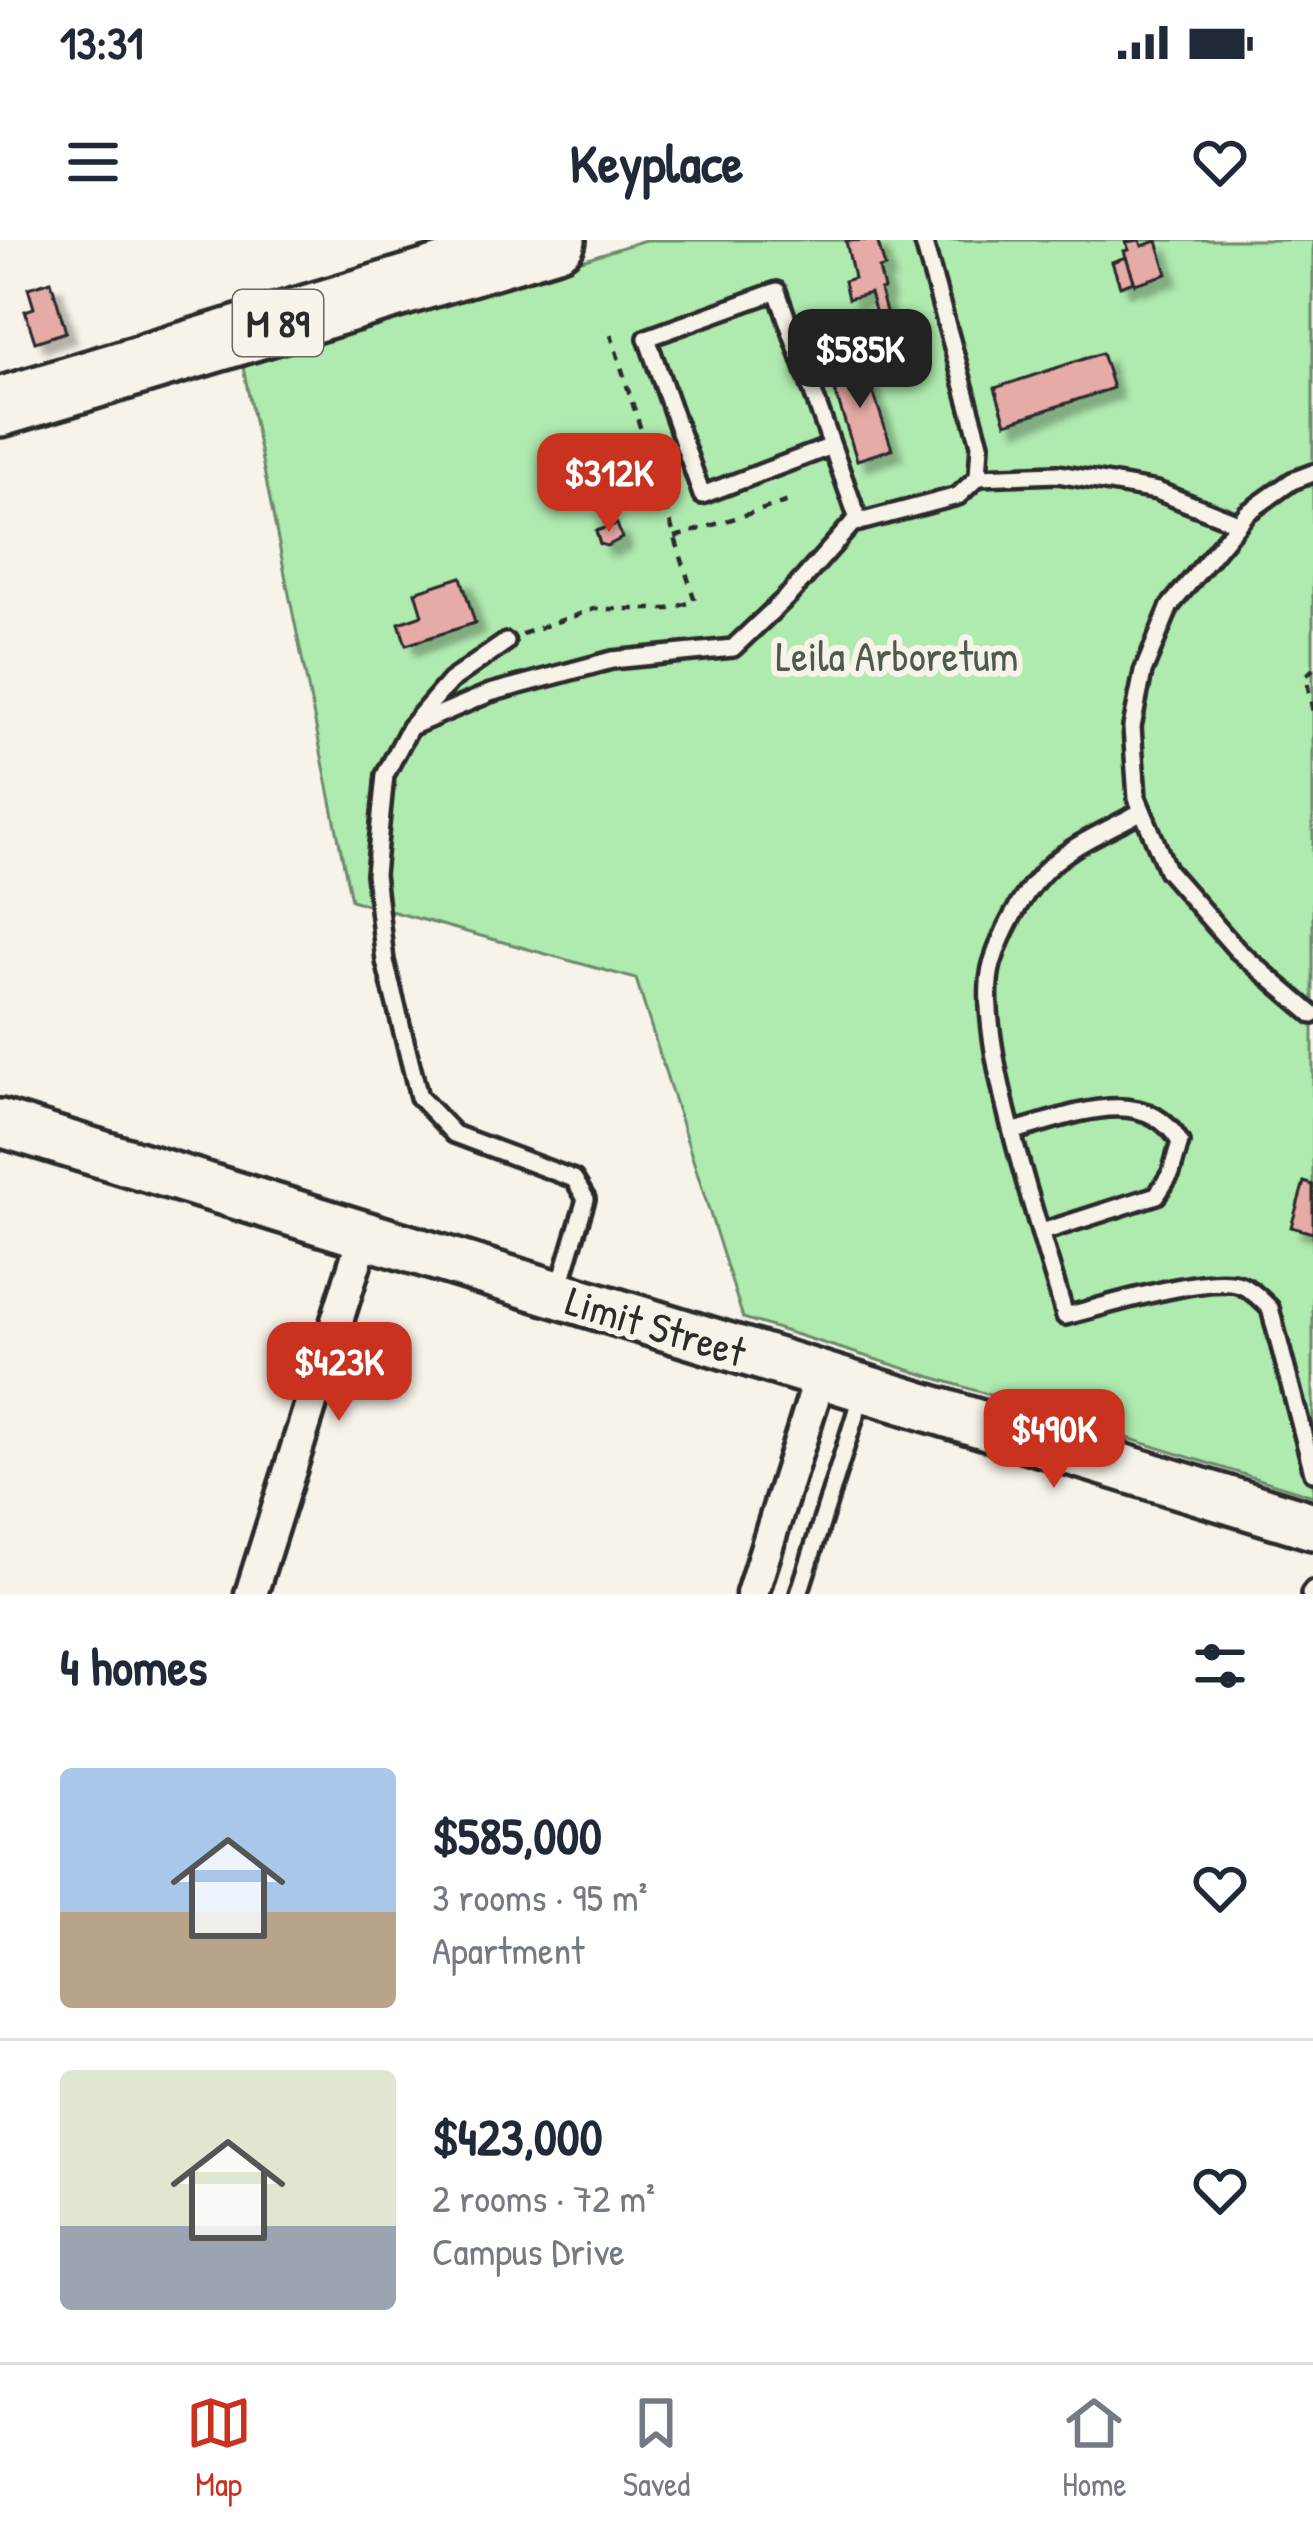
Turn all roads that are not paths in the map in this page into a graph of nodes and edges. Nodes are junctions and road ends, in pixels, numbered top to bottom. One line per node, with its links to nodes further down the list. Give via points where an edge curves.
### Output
1 (556, 240): 3 (highway, M 89)
2 (923, 240): 6 (lane, via 980,444)
3 (0, 407)
4 (832, 446): 4 (lane, via 777,291 646,338 702,495); 7 (lane)
5 (1313, 473): 8 (lane)
6 (979, 477): 7 (lane, via 958,496); 8 (lane, via 1058,474 1157,490)
7 (860, 522): 10 (lane, via 733,648 612,660 490,693)
8 (1238, 523): 11 (lane, via 1170,606 1143,673 1132,728)
9 (506, 642): 10 (lane, via 450,681)
10 (410, 727): 17 (lane, via 385,775 375,874 385,961 419,1097 454,1134 574,1179 586,1199)
11 (1142, 811): 12 (lane, via 1167,870 1238,950); 14 (lane, via 1041,874 991,967 990,1013)
12 (1313, 1015)
13 (0, 1123): 16 (street, Limit Street)
14 (1014, 1131): 15 (lane); 15 (lane, via 1122,1104 1169,1123 1180,1142 1157,1195)
15 (1042, 1232): 20 (lane, via 1065,1316 1210,1282 1251,1291 1270,1308)
16 (364, 1235): 17 (street, Limit Street); 22 (street)
17 (557, 1295): 18 (street, Limit Street)
18 (820, 1376): 19 (street, Limit Street); 23 (street)
19 (862, 1391): 21 (street, Limit Street); 24 (lane)
20 (1313, 1472)
21 (1313, 1526)
22 (251, 1594)
23 (752, 1594)
24 (799, 1594)

